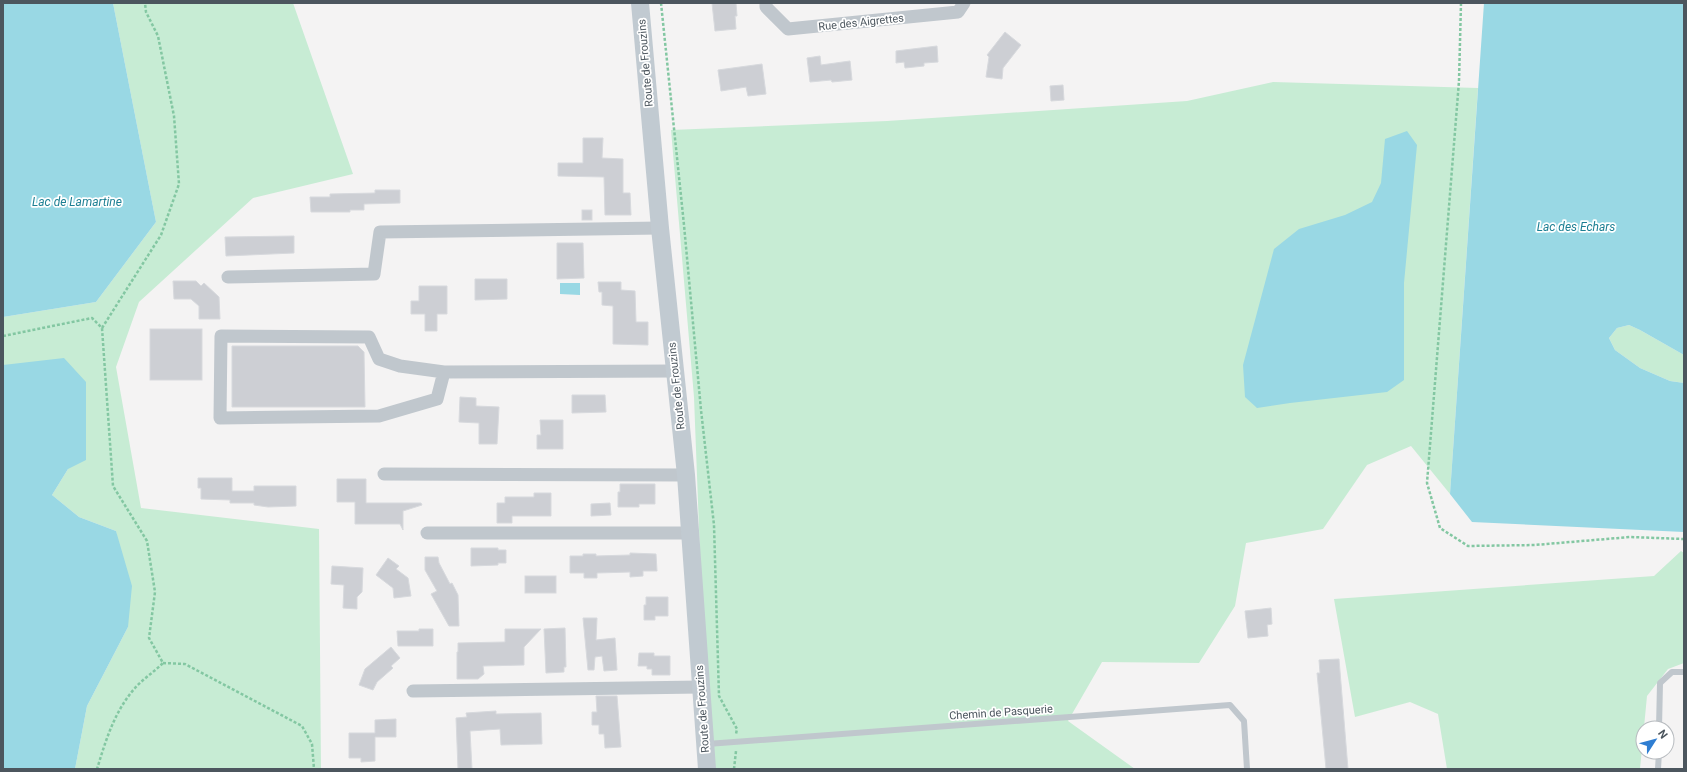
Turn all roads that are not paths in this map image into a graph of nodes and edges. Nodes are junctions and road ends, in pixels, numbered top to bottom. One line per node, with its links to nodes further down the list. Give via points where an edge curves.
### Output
1 (640, 3): 4 (main road, Route de Frouzins)
2 (766, 3): 3 (street, Rue des Aigrettes, via 766,8 788,29 958,12)
3 (964, 3)
4 (660, 228): 5 (street, via 380,232 374,274); 6 (main road, Route de Frouzins)
5 (228, 277)
6 (674, 371): 7 (street); 9 (main road, Route de Frouzins)
7 (444, 372): 7 (street, via 400,366 379,359 369,337 220,336 220,418 379,416 437,399)
8 (384, 474): 9 (street)
9 (686, 475): 10 (main road, Route de Frouzins)
10 (690, 532): 11 (street); 13 (main road, Route de Frouzins)
11 (427, 533)
12 (1684, 672): 15 (lane, via 1672,672 1660,683)
13 (701, 687): 14 (street); 16 (main road, Route de Frouzins)
14 (413, 691)
15 (1659, 720)
16 (705, 744): 17 (main road, Route de Frouzins); 18 (lane, Chemin de Pasquerie, via 1230,705 1244,721)
17 (707, 769)
18 (1247, 769)

